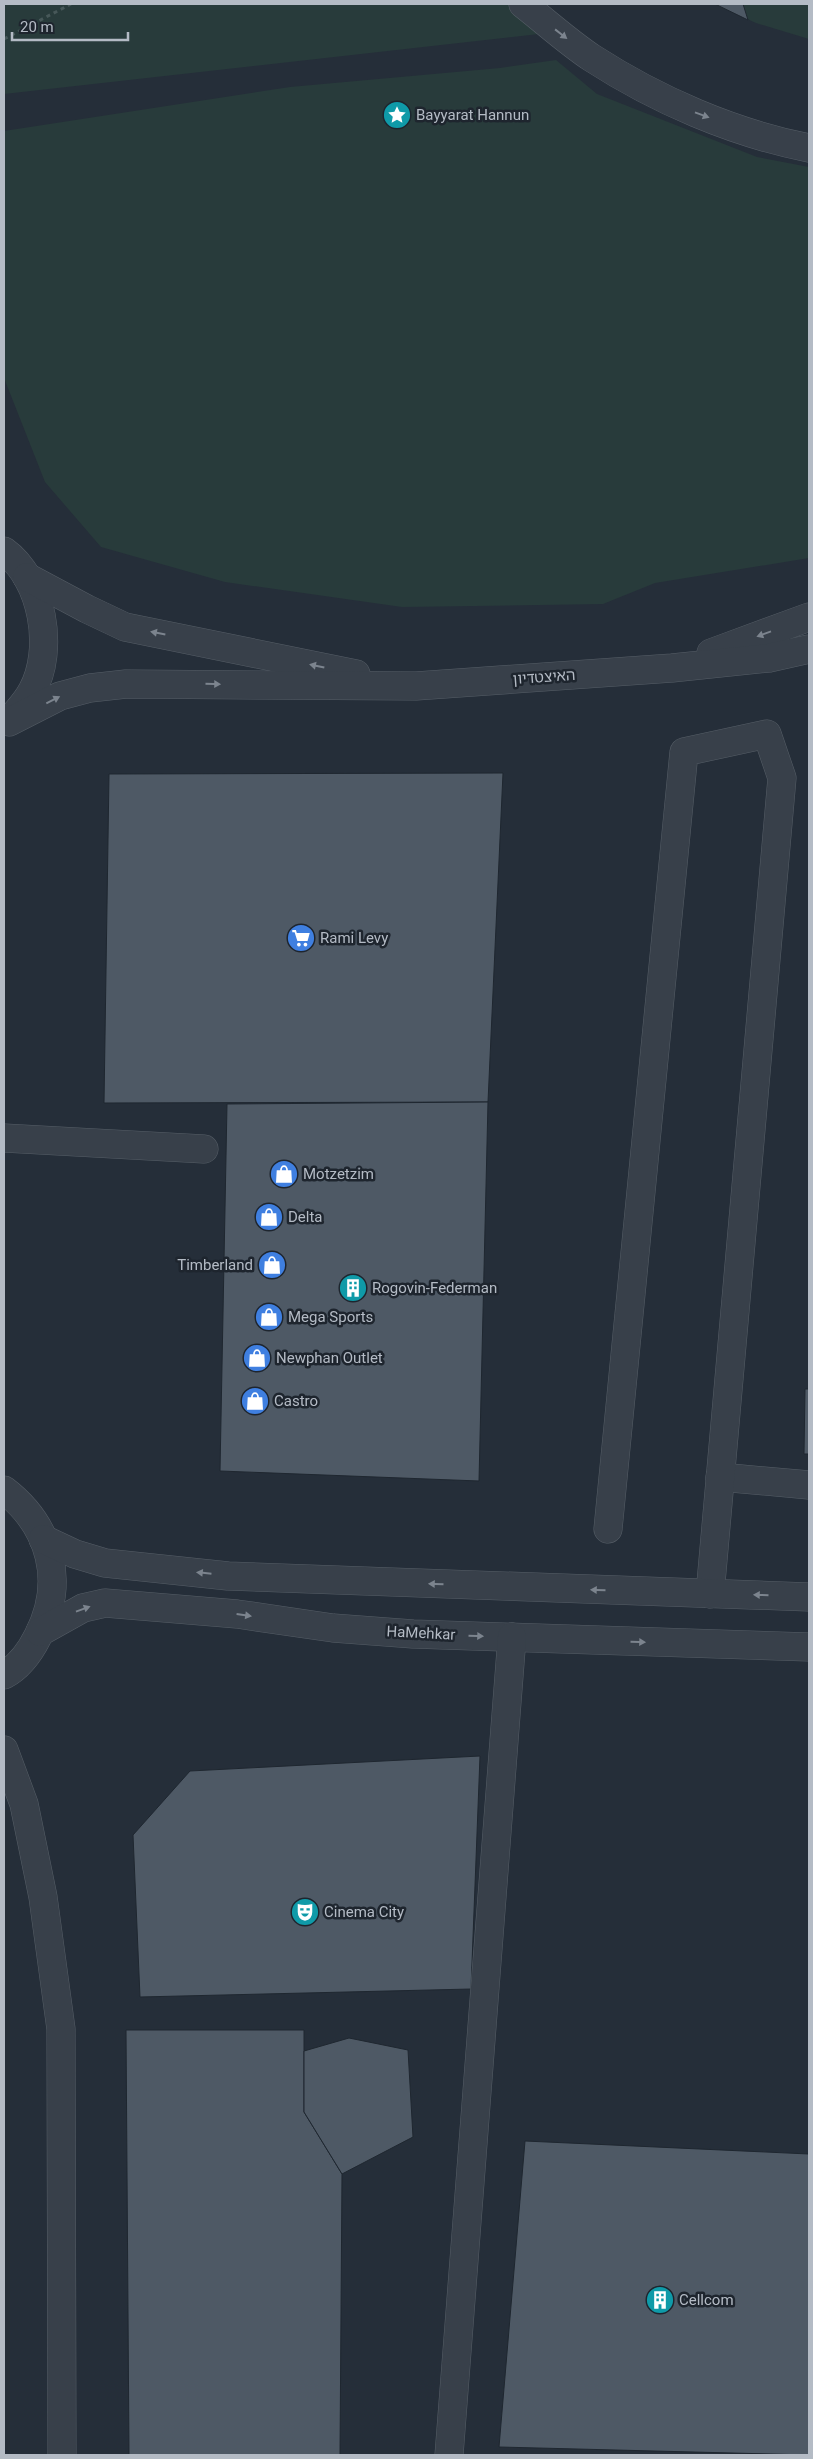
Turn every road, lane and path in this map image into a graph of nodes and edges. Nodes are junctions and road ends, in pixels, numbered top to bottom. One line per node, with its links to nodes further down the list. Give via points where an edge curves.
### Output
1 (72, 4): 3 (path)
2 (523, 4): 4 (street, one-way to 4, via 592,58 680,107 775,142)
3 (4, 39)
4 (809, 148)
5 (4, 551): 6 (street)
6 (27, 577): 10 (street, one-way to 6, via 125,627 86,610); 11 (street, via 42,614 44,653 32,691)
7 (809, 617): 9 (street, one-way to 9)
8 (809, 650): 9 (street, via 769,658)
9 (672, 668): 10 (street, האיצטדיון)
10 (416, 686): 11 (street, one-way to 10, via 60,696 90,688 126,684)
11 (6, 724)
12 (4, 1138): 13 (street)
13 (204, 1148)
14 (720, 1477): 15 (street); 17 (street, via 782,778 767,734 684,752); 19 (street)
15 (809, 1485)
16 (4, 1490): 18 (street, via 20,1502 39,1527)
17 (608, 1529)
18 (43, 1538): 19 (street, one-way to 18, via 228,1576 105,1563 75,1554); 21 (street, via 50,1557 53,1587 47,1620)
19 (710, 1594): 20 (street, one-way to 19)
20 (809, 1597)
21 (40, 1632): 22 (street, HaMehkar, one-way to 22, via 83,1608 104,1602 237,1614 333,1628); 24 (street, via 31,1649)
22 (512, 1637): 23 (street, HaMehkar, one-way to 23); 27 (street)
23 (809, 1648)
24 (4, 1675)
25 (4, 1750): 26 (street, via 24,1804 43,1897 60,2021)
26 (62, 2455)
27 (449, 2455)

